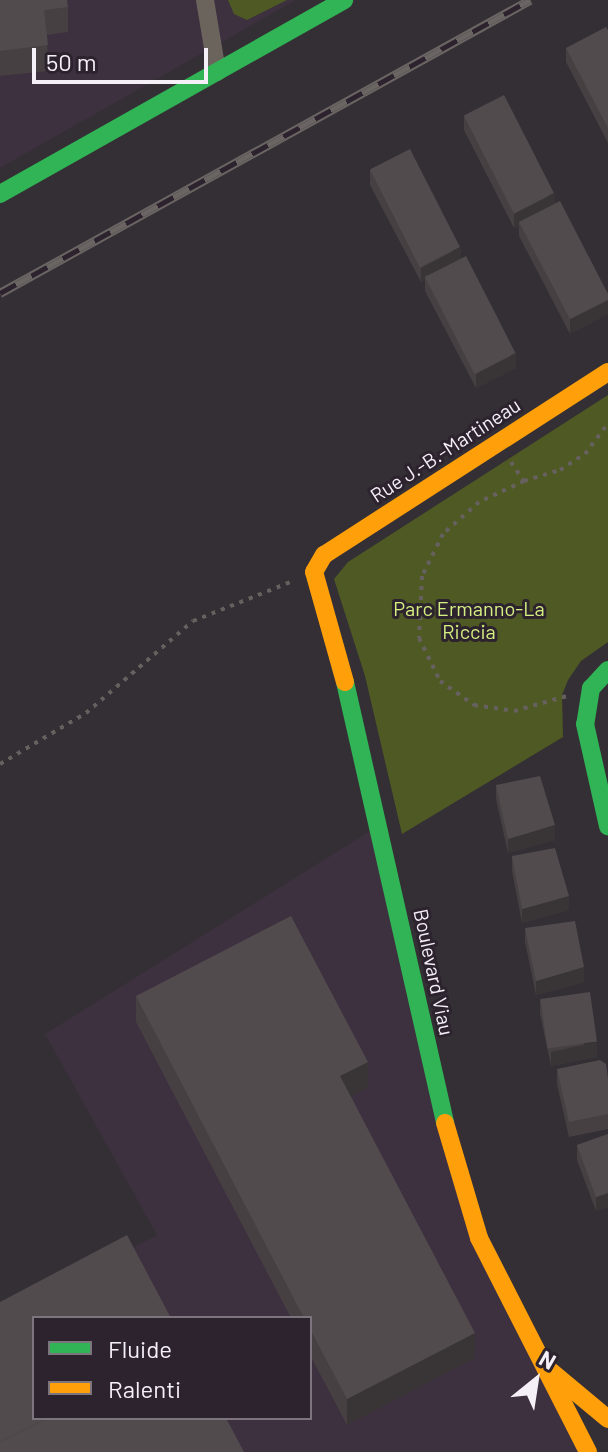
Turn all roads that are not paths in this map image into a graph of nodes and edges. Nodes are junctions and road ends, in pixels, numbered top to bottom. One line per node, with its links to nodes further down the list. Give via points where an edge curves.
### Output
1 (205, 0): 3 (street)
2 (344, 0): 3 (street)
3 (217, 72): 4 (street)
4 (0, 194)
5 (608, 372): 6 (street, Rue J.-B.-Martineau, via 324,555)
6 (314, 572): 9 (street, Boulevard Viau, via 361,741 457,1177 479,1238)
7 (608, 670): 8 (street, via 591,690 585,724)
8 (608, 826)
9 (545, 1367): 10 (street, Boulevard Viau); 11 (street, Boulevard Viau)
10 (608, 1419)
11 (588, 1452)

